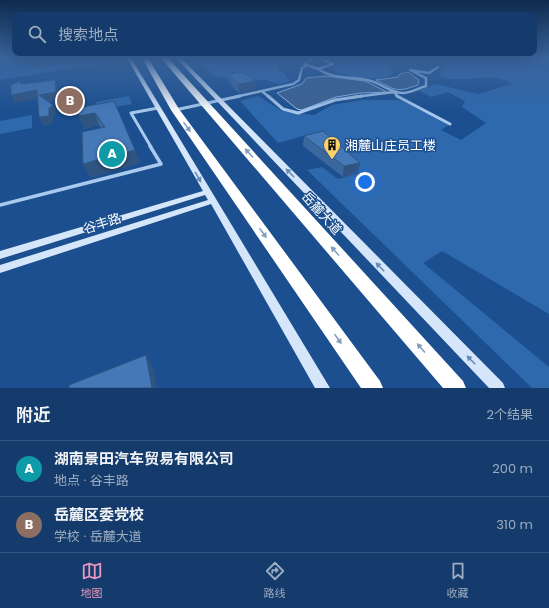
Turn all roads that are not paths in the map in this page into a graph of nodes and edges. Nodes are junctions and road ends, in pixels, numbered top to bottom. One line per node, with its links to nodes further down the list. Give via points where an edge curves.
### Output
1 (140, 76): 12 (street)
2 (155, 76): 13 (highway)
3 (180, 76): 11 (highway, 岳麓大道)
4 (196, 76): 10 (street)
5 (301, 76): 8 (street, via 298,83)
6 (330, 76): 9 (street, via 371,81)
7 (422, 76): 9 (street, via 426,78 426,86 405,93)
8 (263, 92): 9 (street, via 283,109 298,113 335,100); 10 (street)
9 (394, 92): 14 (street, via 397,97)
10 (220, 101): 11 (street); 23 (street, one-way to 10)
11 (205, 104): 13 (street); 22 (highway, 岳麓大道, one-way to 11)
12 (158, 108): 15 (street, one-way to 15); 17 (street, via 130,113 161,164)
13 (175, 110): 21 (highway, one-way to 21)
14 (450, 124)
15 (207, 192): 16 (street); 18 (street, 谷丰路)
16 (212, 201): 19 (street, 谷丰路); 20 (street)
17 (0, 205)
18 (0, 255)
19 (0, 269)
20 (323, 388)
21 (373, 388)
22 (456, 388)
23 (498, 388)

